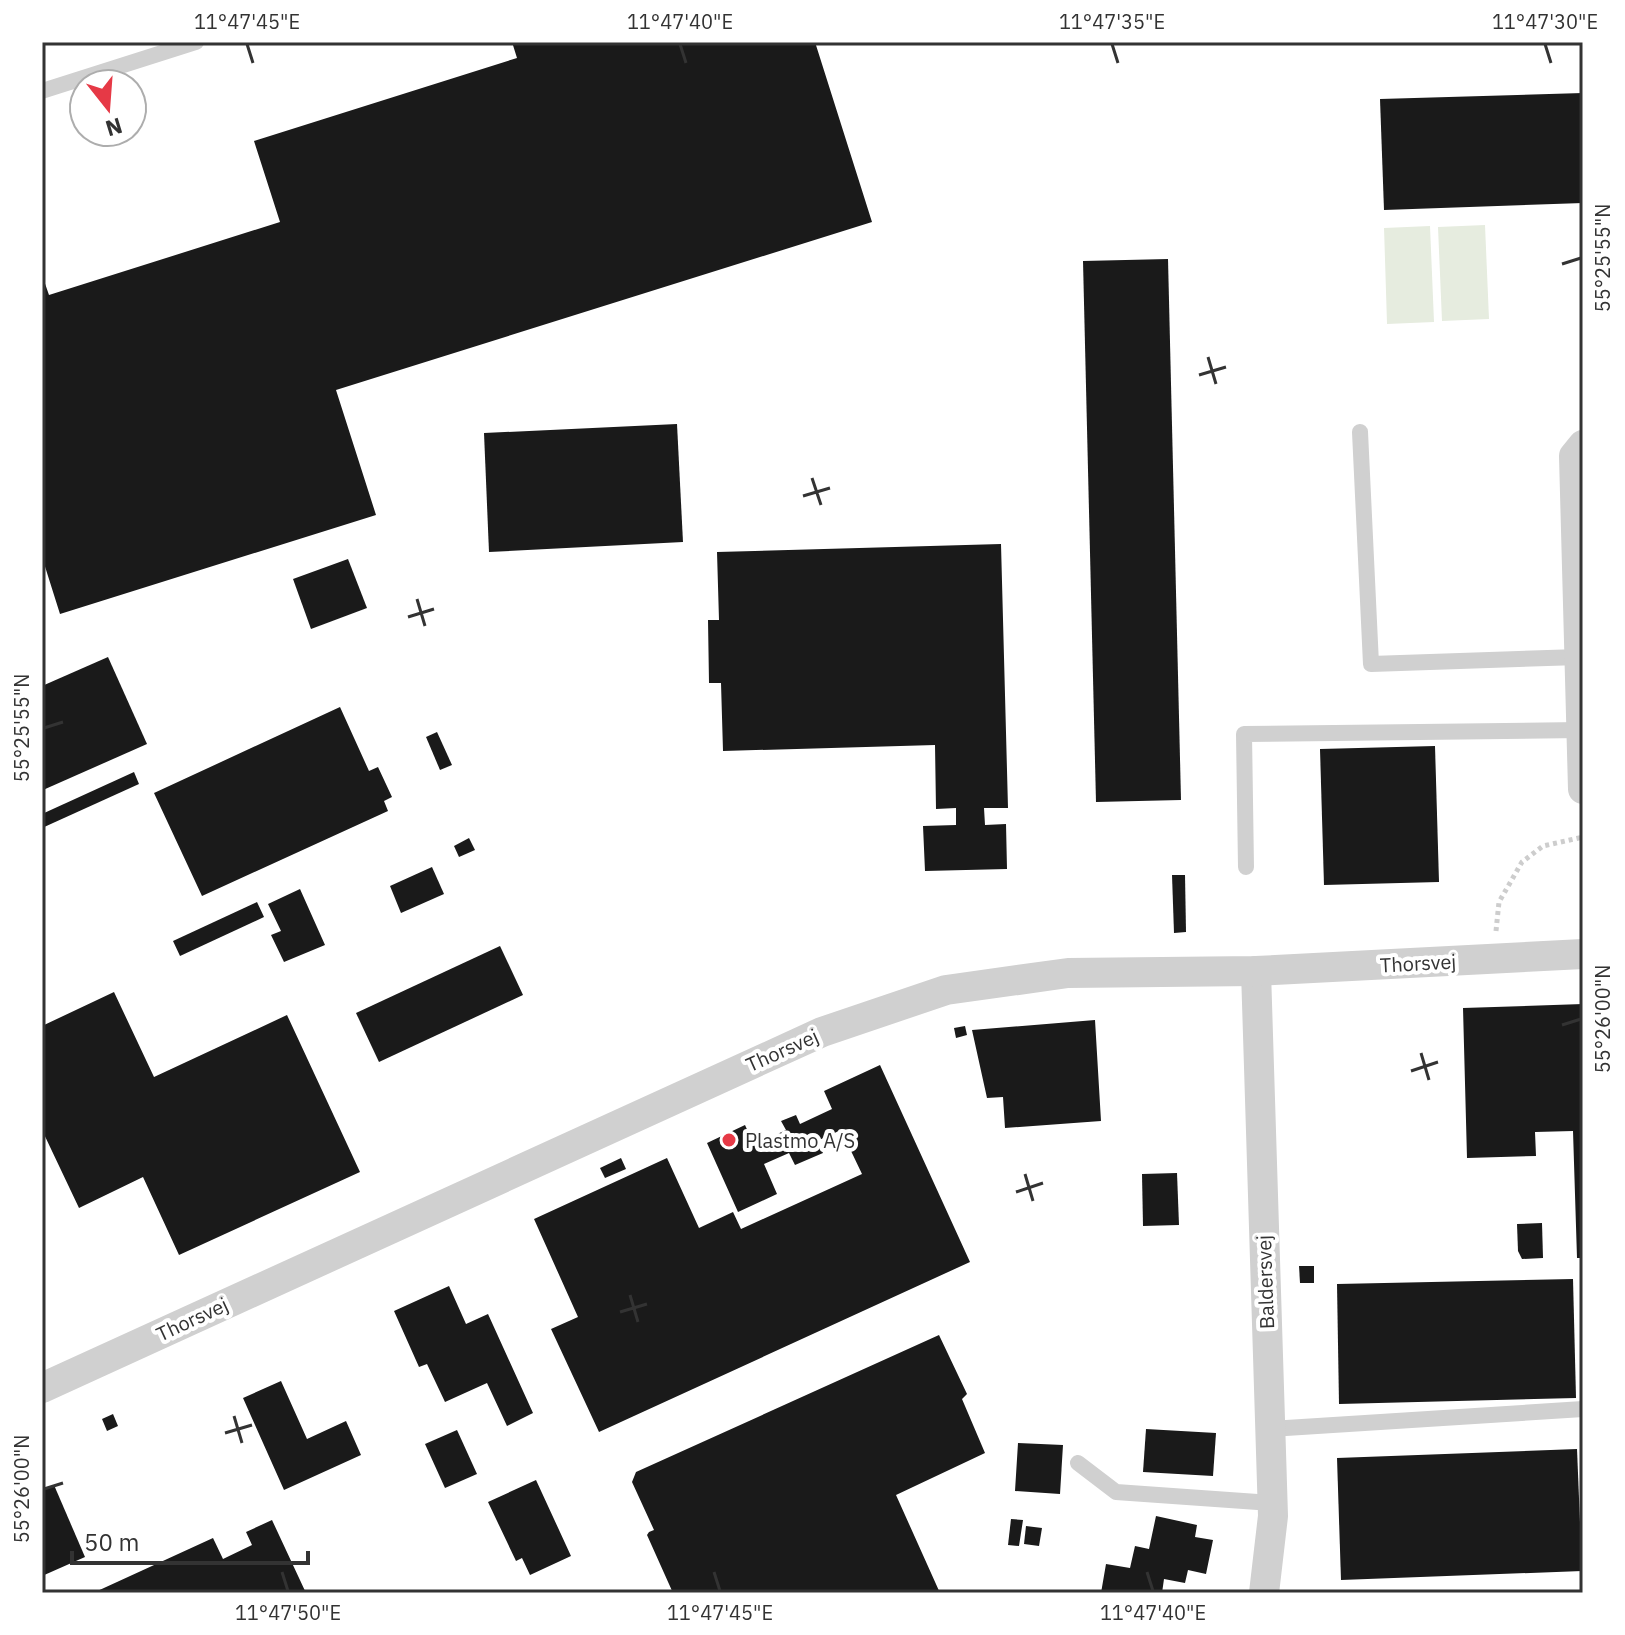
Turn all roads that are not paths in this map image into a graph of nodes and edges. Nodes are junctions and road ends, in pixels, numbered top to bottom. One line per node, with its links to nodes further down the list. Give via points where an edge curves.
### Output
1 (196, 42): 2 (lane)
2 (42, 91)
3 (1360, 432): 5 (lane, via 1371,664)
4 (1583, 445): 5 (street, via 1574,456)
5 (1579, 657): 6 (street)
6 (1582, 696): 7 (street)
7 (1581, 730): 8 (street); 10 (lane, via 1244,734)
8 (1583, 774): 9 (street)
9 (1583, 789)
10 (1246, 867)
11 (1583, 954): 12 (street, Thorsvej)
12 (1256, 971): 13 (street, Thorsvej, via 1068,973 946,990 822,1032); 15 (street, Baldersvej)
13 (42, 1388)
14 (1583, 1409): 15 (lane)
15 (1270, 1429): 17 (street, Baldersvej)
16 (1078, 1463): 17 (lane, via 1116,1492)
17 (1272, 1503): 18 (street, Baldersvej)
18 (1264, 1593)

